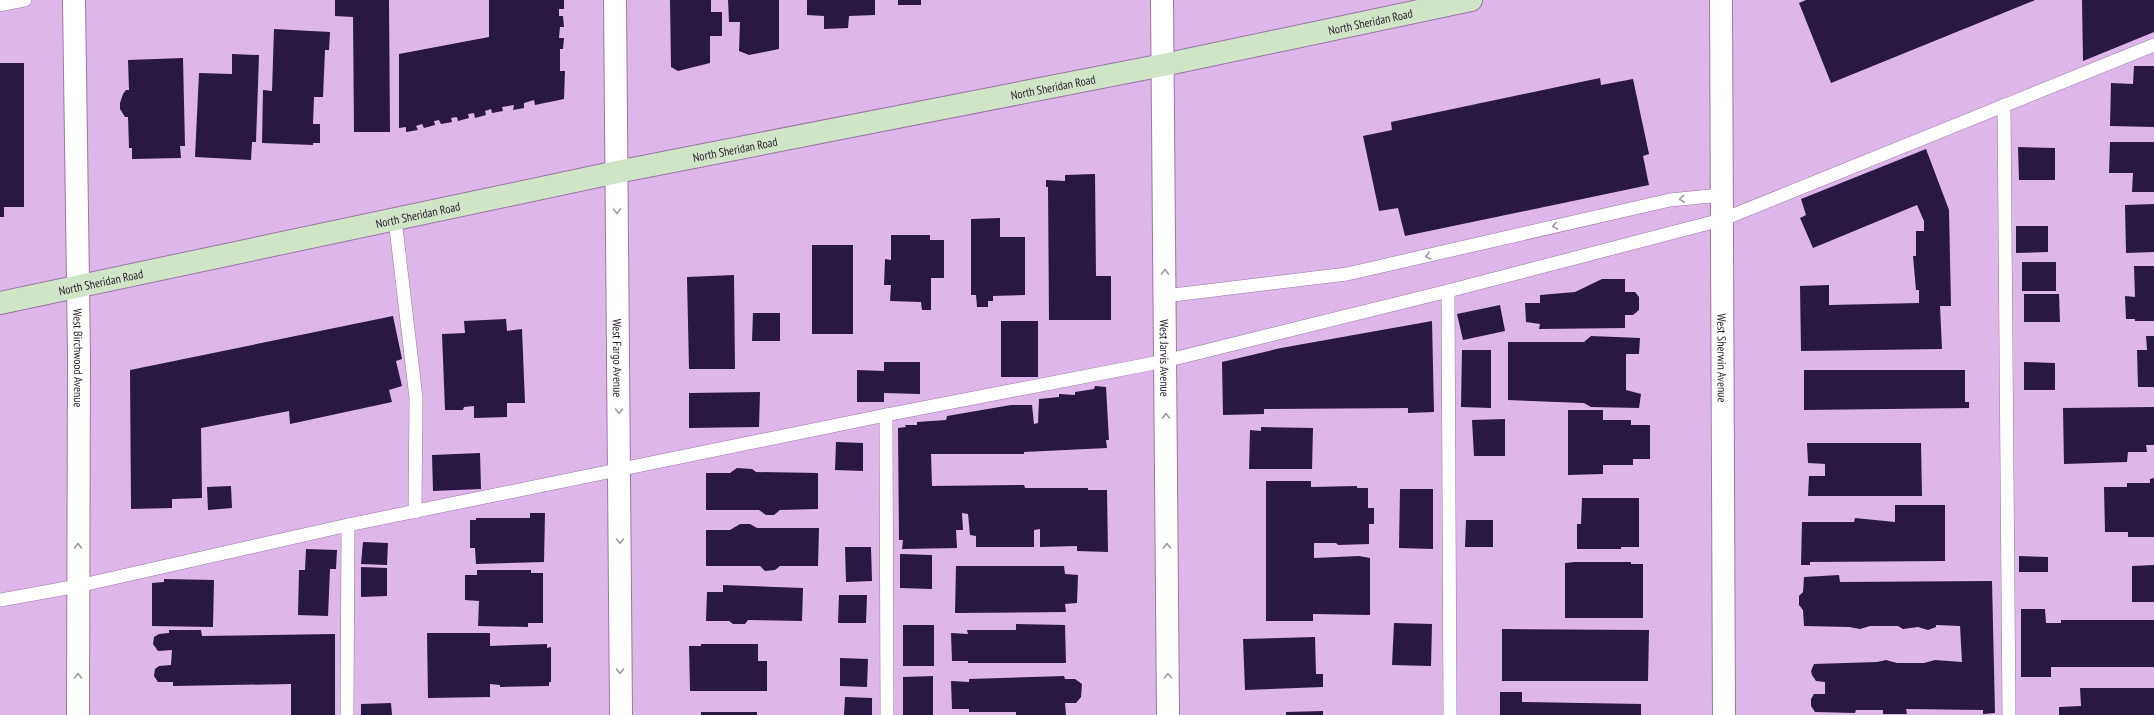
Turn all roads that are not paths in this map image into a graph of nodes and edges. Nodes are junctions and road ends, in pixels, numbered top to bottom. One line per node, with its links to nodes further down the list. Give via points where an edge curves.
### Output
1 (25, 0): 7 (lane)
2 (74, 0): 15 (street, West Birchwood Avenue)
3 (616, 0): 11 (street, West Fargo Avenue)
4 (1162, 0): 9 (street, West Jarvis Avenue)
5 (1471, 0): 9 (main road, North Sheridan Road)
6 (1721, 0): 12 (street, West Sherwin Avenue)
7 (0, 5)
8 (2154, 44): 10 (lane)
9 (1163, 65): 11 (main road, North Sheridan Road); 17 (street, West Jarvis Avenue, one-way to 9)
10 (2004, 105): 14 (lane); 33 (lane)
11 (617, 172): 13 (main road, North Sheridan Road); 21 (street, West Fargo Avenue, one-way to 21)
12 (1721, 195): 14 (street, West Sherwin Avenue); 17 (lane, one-way to 17, via 1670,200 1347,274)
13 (395, 219): 15 (main road, North Sheridan Road); 22 (lane, via 416,398)
14 (1721, 220): 16 (lane); 32 (street, West Sherwin Avenue)
15 (78, 287): 18 (main road, North Sheridan Road); 24 (street, West Birchwood Avenue, one-way to 15)
16 (1448, 291): 19 (lane); 31 (lane)
17 (1165, 296): 19 (street, West Jarvis Avenue)
18 (0, 303)
19 (1165, 361): 20 (lane); 30 (street, West Jarvis Avenue, one-way to 19)
20 (886, 415): 21 (lane); 29 (lane)
21 (619, 470): 22 (lane); 28 (street, West Fargo Avenue, one-way to 28)
22 (415, 512): 23 (lane)
23 (348, 525): 24 (lane); 27 (lane)
24 (78, 586): 25 (lane); 26 (street, West Birchwood Avenue, one-way to 24)
25 (0, 600)
26 (78, 715)
27 (346, 715)
28 (621, 715)
29 (887, 715)
30 (1168, 715)
31 (1450, 715)
32 (1724, 715)
33 (2009, 715)

